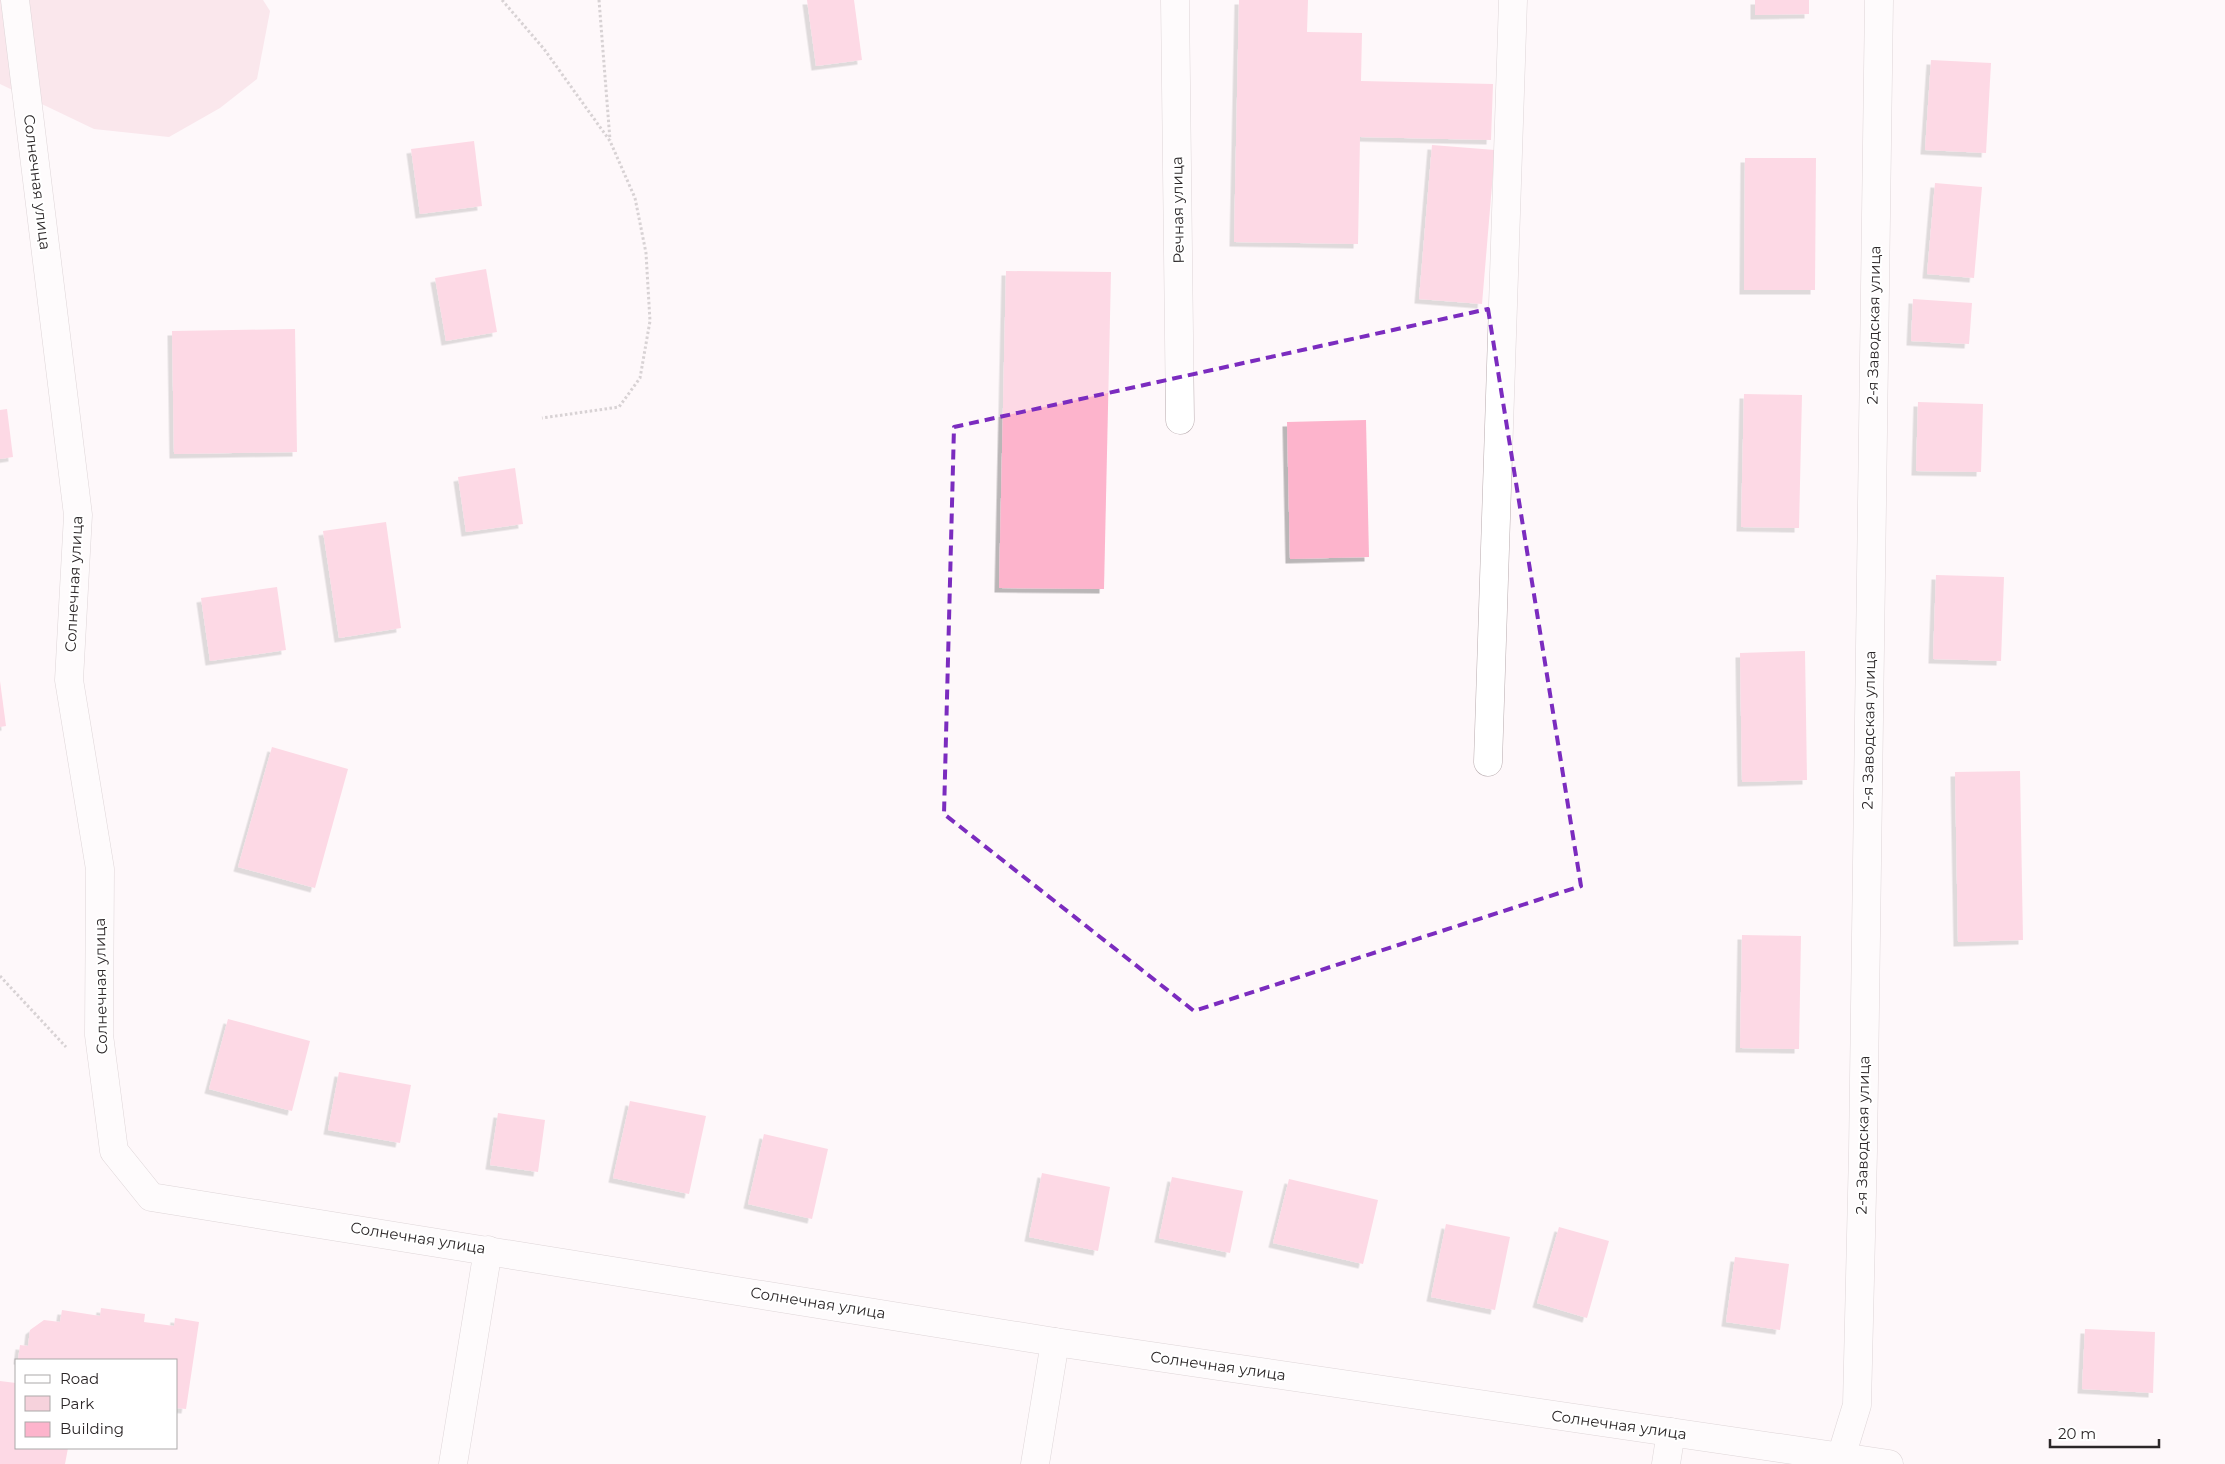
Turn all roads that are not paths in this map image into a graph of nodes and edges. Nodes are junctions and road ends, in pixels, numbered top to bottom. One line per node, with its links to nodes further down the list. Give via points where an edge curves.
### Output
1 (15, 0): 7 (street, Солнечная улица, via 78,514 69,680 100,869 98,1036 114,1151 151,1196)
2 (1175, 0): 5 (street, Речная улица)
3 (1513, 0): 6 (street)
4 (1879, 0): 10 (street, 2-я Заводская улица, via 1857,1405)
5 (1180, 420)
6 (1488, 762)
7 (488, 1250): 8 (street, Солнечная улица); 11 (street)
8 (1055, 1342): 9 (street, Солнечная улица); 12 (street)
9 (1671, 1432): 10 (street, Солнечная улица); 13 (street)
10 (1841, 1457): 14 (street, Солнечная улица)
11 (453, 1464)
12 (1035, 1464)
13 (1666, 1464)
14 (1889, 1464)

